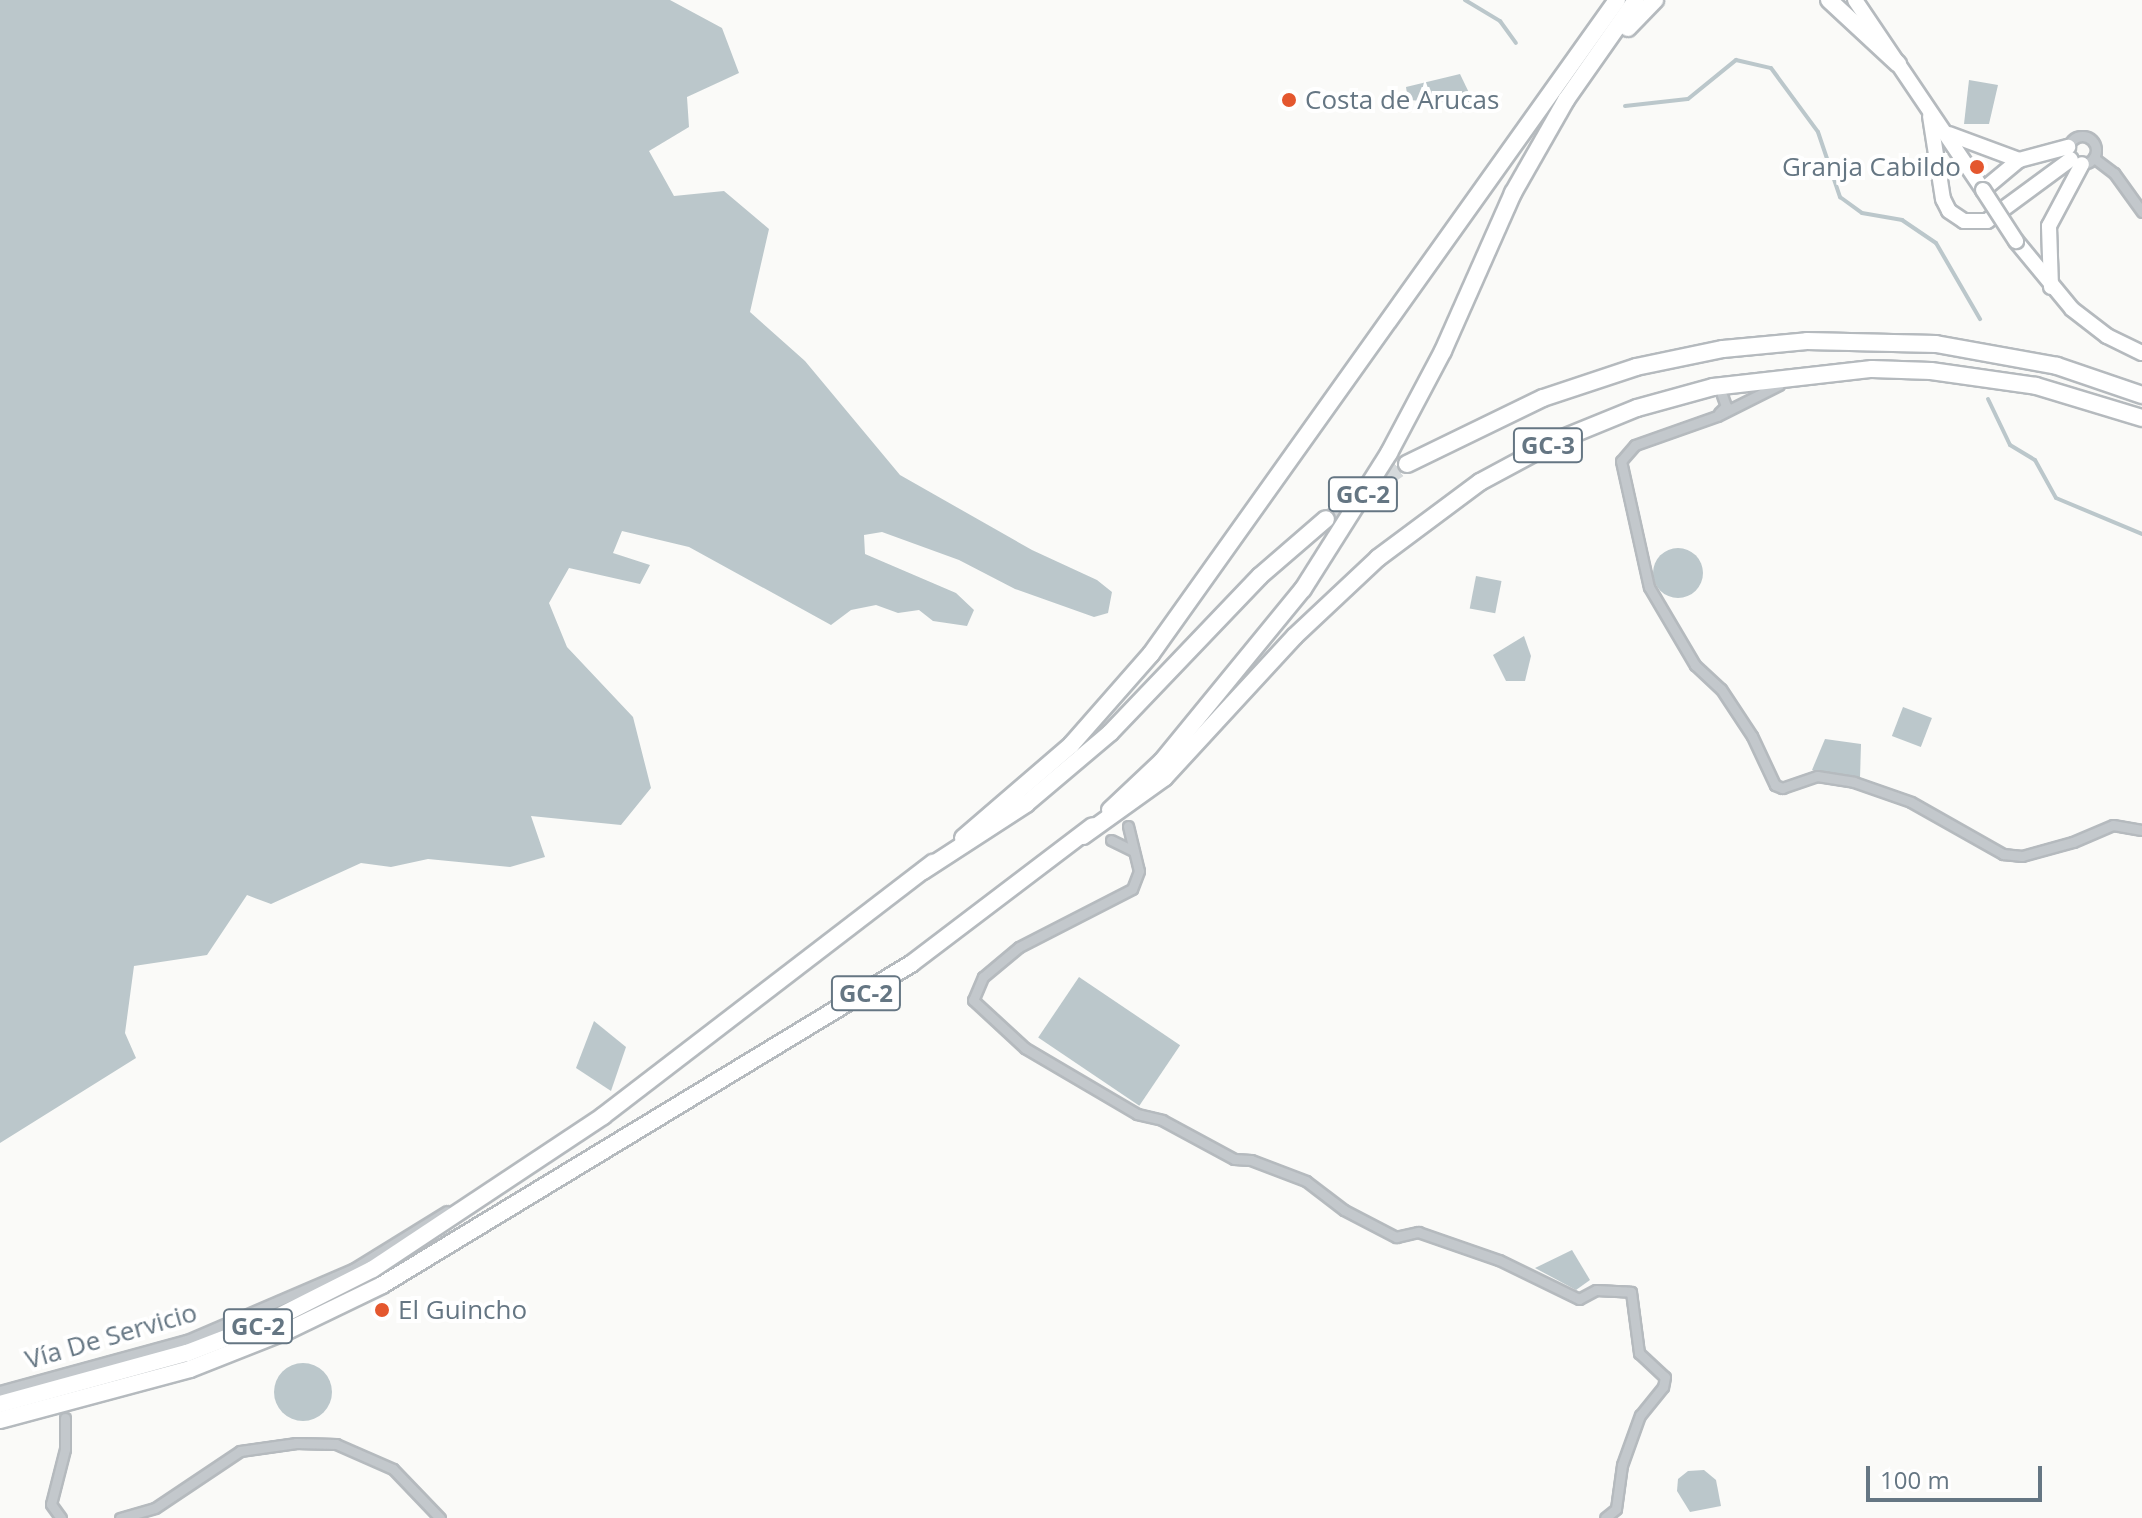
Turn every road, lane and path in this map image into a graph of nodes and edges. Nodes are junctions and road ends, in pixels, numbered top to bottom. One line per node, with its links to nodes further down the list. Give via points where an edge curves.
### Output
1 (1607, 0): 7 (highway)
2 (1617, 0): 7 (highway, GC-2)
3 (1636, 0): 8 (highway, GC-2)
4 (1655, 0): 8 (highway)
5 (1829, 0): 9 (highway)
6 (1855, 0): 9 (main road)
7 (1588, 41): 31 (highway, GC-2, via 1151,654 1071,745)
8 (1595, 59): 28 (highway, GC-2, via 1513,193 1443,351 1389,453 1303,589 1162,761)
9 (1898, 64): 10 (main road)
10 (1930, 112): 11 (main road); 12 (main road, via 1943,199 1964,221 1987,221)
11 (1945, 132): 13 (main road, via 1970,146); 14 (main road)
12 (2079, 157): 13 (main road); 15 (street, via 2114,173); 16 (main road, via 2049,226)
13 (2019, 160): 14 (main road)
14 (1983, 190): 16 (main road, bridge)
15 (2142, 212)
16 (2051, 288): 17 (main road, via 2089,324)
17 (2142, 353)
18 (1779, 385): 19 (highway, via 1874,378); 20 (highway); 22 (street)
19 (2036, 386): 23 (highway, GC-3); 28 (highway, GC-3, via 1931,371 1801,373 1713,387 1637,408 1556,441 1480,482 1378,558 1295,636 1164,778)
20 (1722, 395): 22 (street, via 1726,406)
21 (2142, 395): 24 (highway, GC-3, via 2057,366 1936,344 1807,341 1737,347 1636,367 1543,398)
22 (1717, 416): 27 (street, via 1635,445 1621,461 1649,587 1695,665 1721,689 1752,736 1775,785 1782,788 1817,776 1854,782 1911,802 2003,854 2022,856 2060,846 2113,825)
23 (2142, 418)
24 (1407, 464)
25 (1326, 519): 31 (highway, via 1260,576 1110,733 1026,804)
26 (1128, 826): 30 (street)
27 (2142, 830)
28 (1083, 836): 36 (highway, GC-2, via 911,964 382,1285 190,1369)
29 (1111, 840): 30 (street)
30 (1136, 853): 40 (street, via 1139,871 1132,889 1019,947 983,977 973,1000 1025,1048 1137,1114 1162,1120 1234,1159 1251,1160 1306,1181 1344,1210 1396,1237 1418,1232 1499,1260 1579,1299 1596,1290 1631,1292 1639,1353 1665,1377 1640,1415 1622,1465 1616,1509)
31 (923, 871): 32 (highway, GC-2, via 603,1116)
32 (491, 1193): 33 (street, Vía De Servicio, via 458,1205 353,1269 187,1340); 34 (highway, GC-2, via 373,1269 270,1321 187,1353)
33 (0, 1391)
34 (0, 1404)
35 (65, 1418): 37 (street, via 65,1449 51,1504)
36 (0, 1420)
37 (61, 1518)
38 (120, 1518): 39 (street, via 155,1508 240,1451 296,1443 336,1444 393,1469)
39 (440, 1518)
40 (1605, 1518)

